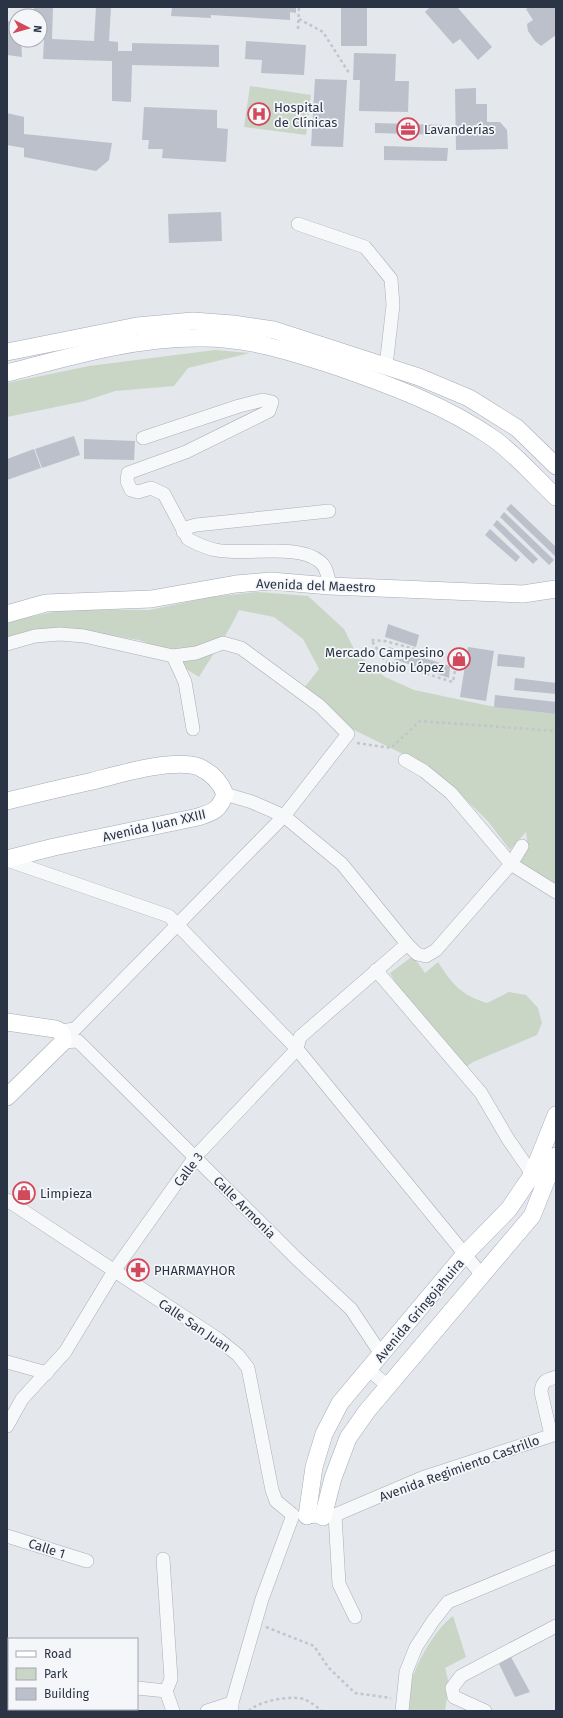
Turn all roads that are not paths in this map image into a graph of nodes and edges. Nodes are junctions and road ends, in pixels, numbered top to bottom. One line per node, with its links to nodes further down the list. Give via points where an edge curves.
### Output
1 (298, 224): 3 (street, via 365,247 391,279 393,305)
2 (7, 352): 3 (main road, via 138,326 193,321 274,330)
3 (386, 366): 6 (main road, via 469,398 517,428)
4 (7, 372): 7 (main road, via 102,349 149,341 198,338 265,344 395,386 453,414 495,440)
5 (143, 438): 9 (street, via 239,406 263,400 272,402 269,411 186,452 128,474 126,481 131,490 138,492 151,488 164,494)
6 (556, 466)
7 (556, 497)
8 (329, 511): 9 (street, via 207,523 189,527)
9 (183, 532): 10 (street, via 188,539 216,550 283,551 312,557 324,566)
10 (330, 586): 11 (main road, Avenida del Maestro, via 523,594); 12 (main road, Avenida del Maestro, via 271,581 236,584 151,599 46,603)
11 (556, 589)
12 (7, 614)
13 (7, 644): 14 (street, via 35,636 60,634 84,636)
14 (173, 656): 15 (street, via 185,682); 19 (street, via 196,654 223,643 241,648 320,706 348,734)
15 (193, 729)
16 (405, 760): 22 (street, via 424,771 451,793)
17 (225, 794): 18 (main road, via 220,782 210,774 198,767 176,764 139,770); 19 (street); 21 (main road, Avenida Juan XXIII, via 222,805 198,817)
18 (7, 801)
19 (284, 816): 24 (street); 25 (street, via 342,864)
20 (522, 846): 22 (street)
21 (7, 859): 24 (street, via 169,916)
22 (511, 864): 23 (street); 25 (street, via 436,950 426,956 417,954)
23 (556, 892)
24 (178, 925): 28 (street, via 75,1029); 29 (street)
25 (406, 944): 26 (street, Calle 3)
26 (376, 970): 29 (street, Calle 3, via 300,1037); 34 (street, via 481,1093)
27 (7, 1022): 28 (main road, via 55,1028)
28 (61, 1036): 30 (main road); 33 (street, Calle Armonia, via 78,1041)
29 (297, 1049): 33 (street, Calle 3); 37 (street)
30 (7, 1097)
31 (556, 1115): 34 (main road, Avenida Gringojahuira)
32 (556, 1156): 35 (main road, Avenida Gringojahuira)
33 (195, 1157): 38 (street, Calle 3); 40 (street, Calle Armonia, via 351,1309)
34 (532, 1176): 35 (street); 37 (main road, Avenida Gringojahuira, via 509,1209)
35 (544, 1188): 39 (main road, Avenida Gringojahuira, via 532,1216)
36 (7, 1200): 38 (street, Calle San Juan)
37 (465, 1254): 39 (street); 40 (main road, Avenida Gringojahuira)
38 (114, 1271): 43 (street, Calle 3, via 66,1352); 48 (street, Calle San Juan, via 218,1339 238,1355 248,1368 276,1501)
39 (481, 1274): 45 (main road, Avenida Gringojahuira)
40 (381, 1354): 42 (main road, Avenida Gringojahuira)
41 (7, 1362): 43 (street)
42 (368, 1369): 45 (street); 48 (main road, Avenida Gringojahuira, via 340,1404 324,1434 314,1467)
43 (47, 1373): 46 (street, Calle 3, via 22,1399)
44 (556, 1377): 47 (street, via 545,1380 541,1392)
45 (388, 1386): 48 (main road, Avenida Gringojahuira, via 348,1438 333,1478)
46 (7, 1426)
47 (553, 1435): 48 (street, Avenida Regimiento Castrillo)
48 (314, 1516): 53 (street, via 339,1584); 58 (street, via 254,1625)
49 (7, 1536): 51 (street, Calle 1)
50 (556, 1557): 57 (street, via 448,1602 416,1647 406,1672)
51 (81, 1559)
52 (163, 1559): 56 (street, via 171,1679)
53 (355, 1617)
54 (556, 1626): 61 (street, via 461,1676 452,1688 454,1697)
55 (138, 1688): 56 (street)
56 (166, 1691): 59 (street)
57 (402, 1705)
58 (232, 1707): 60 (street)
59 (173, 1711)
60 (207, 1711)
61 (485, 1711)

